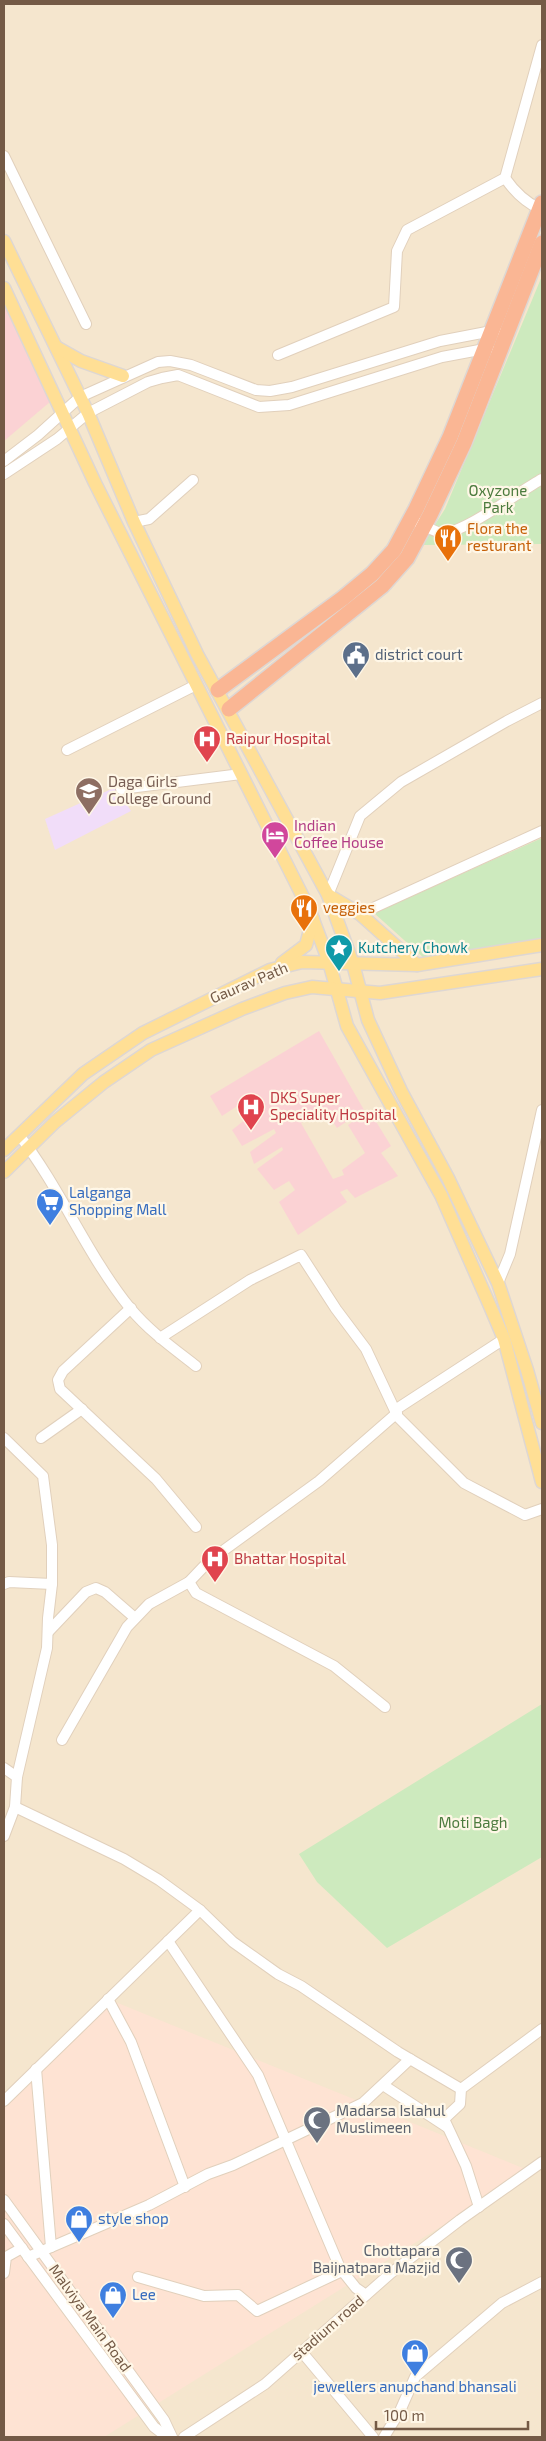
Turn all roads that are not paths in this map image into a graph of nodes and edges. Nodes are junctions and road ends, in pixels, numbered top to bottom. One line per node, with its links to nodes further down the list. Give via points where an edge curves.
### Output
1 (542, 45): 3 (street)
2 (4, 156): 9 (street)
3 (505, 178): 4 (street, via 530,204); 15 (street, via 407,230 397,251 394,307)
4 (541, 207): 5 (highway)
5 (537, 233): 10 (highway)
6 (4, 241): 13 (main road)
7 (542, 243): 11 (highway)
8 (4, 288): 18 (main road)
9 (86, 324)
10 (492, 329): 11 (street); 12 (highway); 16 (street, via 270,391 245,388 180,362 158,362)
11 (510, 330): 14 (highway)
12 (486, 347): 14 (street); 19 (street, via 442,357 289,405 259,407 178,375 148,382); 26 (highway)
13 (56, 348): 16 (main road); 17 (main road)
14 (502, 349): 26 (highway, via 460,451)
15 (278, 355)
16 (123, 376): 17 (street)
17 (80, 397): 18 (street); 19 (main road)
18 (63, 412): 20 (main road); 21 (street)
19 (88, 413): 20 (street); 25 (main road)
20 (69, 428): 22 (street); 27 (main road)
21 (4, 461)
22 (4, 474)
23 (542, 478): 26 (street, via 465,526 444,534)
24 (193, 480): 25 (street, via 149,519)
25 (134, 522): 28 (main road)
26 (418, 522): 28 (highway, via 372,574 313,622); 30 (highway, via 407,558 382,586)
27 (196, 685): 31 (street); 32 (main road)
28 (218, 690): 30 (main road)
29 (542, 703): 35 (street, via 401,782 360,816)
30 (229, 709): 35 (main road)
31 (67, 750)
32 (241, 774): 33 (street); 37 (main road)
33 (121, 789)
34 (542, 831): 36 (street)
35 (328, 895): 36 (main road); 40 (main road)
36 (360, 914): 41 (main road)
37 (313, 918): 39 (main road); 43 (main road, via 306,946)
38 (542, 945): 41 (main road, Gaurav Path)
39 (329, 962): 40 (main road, Gaurav Path); 43 (main road, Gaurav Path, via 302,962); 44 (main road)
40 (353, 964): 41 (main road, Gaurav Path); 45 (main road)
41 (417, 964)
42 (542, 969): 45 (main road, via 383,993)
43 (270, 970): 47 (main road, Gaurav Path, via 143,1033 84,1074)
44 (335, 990): 45 (main road); 48 (main road, via 312,987 285,993 151,1050 104,1082); 52 (main road, via 347,1026 441,1195)
45 (360, 992): 51 (main road, via 385,1058 448,1178)
46 (542, 1110): 53 (street, via 510,1254)
47 (19, 1134): 48 (street); 49 (main road, Gaurav Path)
48 (28, 1146): 50 (main road); 54 (street, via 102,1268)
49 (4, 1150)
50 (4, 1172)
51 (490, 1268): 52 (main road); 53 (main road)
52 (476, 1273): 56 (main road)
53 (498, 1283): 60 (main road, via 528,1370)
54 (131, 1308): 55 (street); 58 (street, via 63,1371 58,1380 60,1389)
55 (160, 1338): 57 (street); 59 (street, via 250,1280 301,1255 366,1349)
56 (504, 1339): 59 (street); 63 (main road)
57 (196, 1366)
58 (82, 1409): 62 (street); 65 (street, via 156,1479)
59 (396, 1412): 64 (street, via 464,1484 525,1515); 66 (street, via 319,1481 209,1561)
60 (542, 1423)
61 (4, 1438): 68 (street, via 42,1476 52,1545)
62 (40, 1438)
63 (542, 1482)
64 (542, 1509)
65 (196, 1527)
66 (189, 1582): 69 (street, via 149,1604); 71 (street, via 196,1593 334,1666)
67 (4, 1584): 68 (street)
68 (52, 1584): 70 (street)
69 (136, 1618): 70 (street, via 96,1588 86,1592); 72 (street)
70 (48, 1632): 74 (street)
71 (385, 1707)
72 (62, 1740)
73 (4, 1768): 74 (street)
74 (17, 1777): 75 (street)
75 (15, 1807): 76 (street); 77 (street, via 124,1859)
76 (4, 1836)
77 (200, 1910): 78 (street); 81 (street, via 233,1942)
78 (168, 1941): 79 (street); 87 (street, via 258,2075)
79 (108, 1999): 82 (street); 89 (street, via 131,2042)
80 (542, 2028): 84 (street)
81 (410, 2059): 83 (street); 84 (street)
82 (36, 2069): 85 (street); 93 (street)
83 (383, 2085): 86 (street); 87 (street, via 362,2103)
84 (461, 2088): 86 (street, via 460,2104 444,2119)
85 (4, 2101)
86 (447, 2127): 91 (street, via 466,2166)
87 (286, 2140): 89 (street); 95 (street)
88 (540, 2167): 91 (street, stadium road)
89 (185, 2187): 93 (street)
90 (4, 2200): 93 (street, Malviya Main Road)
91 (479, 2207): 99 (street, stadium road)
92 (4, 2224): 94 (street, Malviya Main Road)
93 (46, 2249): 94 (street); 102 (street, Malviya Main Road, via 164,2420)
94 (25, 2252): 96 (street, via 6,2257); 101 (street, Malviya Main Road, via 154,2427)
95 (342, 2271): 97 (street, via 257,2311 238,2295 204,2296); 99 (street)
96 (4, 2272)
97 (138, 2277)
98 (542, 2282): 105 (street, via 502,2303 415,2377)
99 (366, 2295): 100 (street, stadium road)
100 (301, 2351): 103 (street, stadium road, via 265,2384); 104 (street)
101 (167, 2437)
102 (172, 2437)
103 (184, 2437)
104 (373, 2437)
105 (384, 2437)

